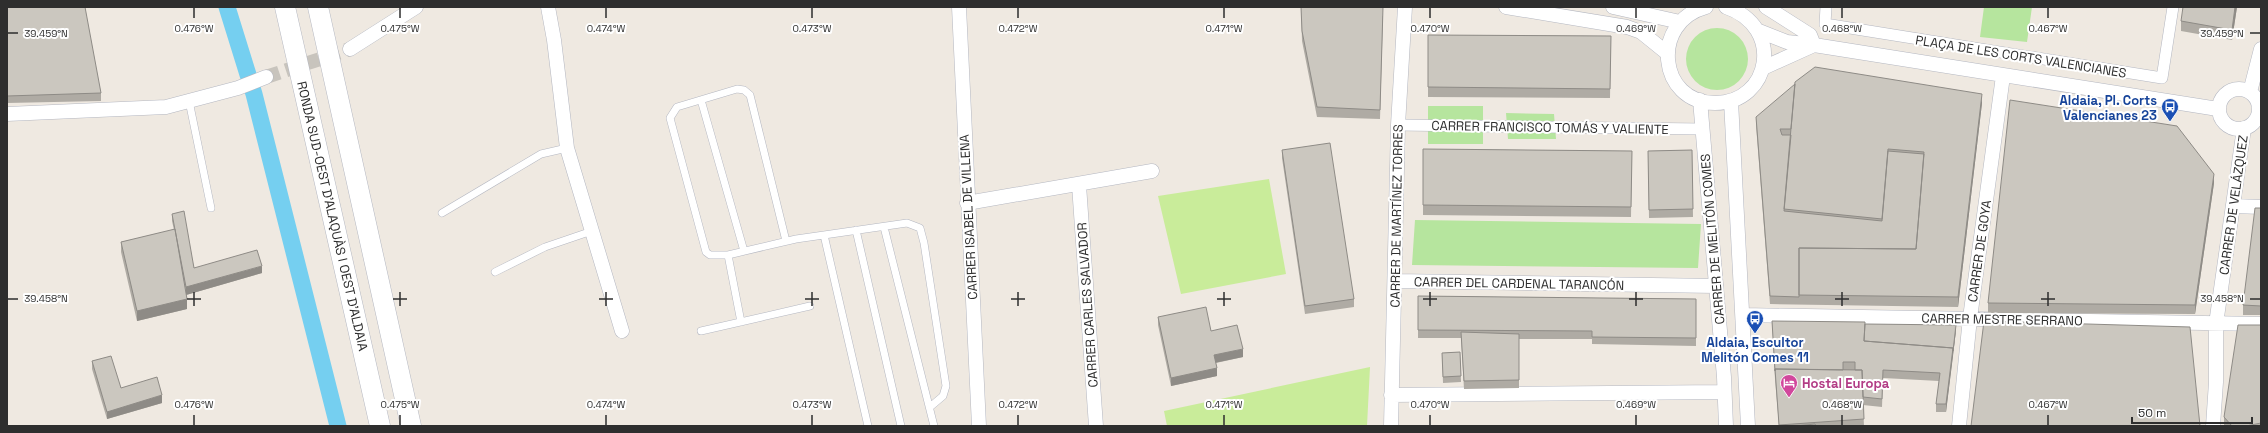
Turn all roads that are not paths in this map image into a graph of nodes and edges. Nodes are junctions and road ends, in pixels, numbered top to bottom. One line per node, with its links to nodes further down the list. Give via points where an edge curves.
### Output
1 (285, 7): 62 (main road, RONDA SUD-OEST D'ALAQUÀS I OEST D'ALDAIA)
2 (318, 7): 63 (main road)
3 (416, 7): 17 (street)
4 (548, 7): 33 (street)
5 (959, 7): 36 (street, CARRER ISABEL DE VILLENA)
6 (1405, 7): 30 (street, CARRER DE MARTÍNEZ TORRES)
7 (1506, 7): 18 (street, via 1628,27 1641,32)
8 (1613, 7): 14 (street)
9 (1706, 7): 14 (street, via 1697,9)
10 (1726, 7): 15 (street, via 1738,11)
11 (1766, 7): 16 (street, via 1810,35)
12 (1826, 7): 13 (street, PLAÇA DE LES CORTS VALENCIANES, via 1824,24 2162,78)
13 (2173, 7)
14 (1680, 22): 18 (street, via 1670,36)
15 (1759, 31): 16 (street, PLAÇA DE LES CORTS VALENCIANES, via 1787,42); 20 (street, via 1765,56)
16 (1814, 45): 20 (street); 21 (street, PLAÇA DE LES CORTS VALENCIANES)
17 (350, 49)
18 (1667, 53): 25 (street, via 1669,68 1675,82 1686,93)
19 (2261, 53): 23 (street)
20 (1763, 68): 27 (street, via 1756,82 1745,94)
21 (2003, 76): 28 (street, PLAÇA DE LES CORTS VALENCIANES); 53 (street, CARRER DE GOYA)
22 (266, 77): 26 (street, via 238,88)
23 (2250, 92): 28 (street, via 2235,89 2227,93 2221,99); 31 (street, via 2259,109)
24 (701, 100): 45 (lane, via 737,89 744,90 750,95); 46 (lane); 47 (lane, via 677,107 670,118 706,252 710,255)
25 (1700, 100): 27 (street, via 1715,103); 32 (street, CARRER DE MELITÓN COMES)
26 (189, 101): 29 (street, via 166,107); 39 (lane)
27 (1731, 101): 52 (street, CARRER DE MELITÓN COMES)
28 (2218, 109): 31 (street, via 2226,124 2234,128)
29 (7, 114)
30 (1398, 125): 32 (street, CARRER FRANCISCO TOMÁS Y VALIENTE); 49 (street, CARRER DE MARTÍNEZ TORRES)
31 (2253, 126): 37 (street, CARRER DE VELÁZQUEZ)
32 (1702, 129): 50 (street, CARRER DE MELITÓN COMES)
33 (567, 148): 40 (lane, via 541,154); 43 (street)
34 (1152, 171): 35 (street)
35 (1079, 185): 36 (street); 68 (street, CARRER CARLES SALVADOR)
36 (967, 203): 67 (street, CARRER ISABEL DE VILLENA)
37 (2234, 206): 38 (street); 55 (street, CARRER DE VELÁZQUEZ)
38 (2261, 207)
39 (211, 208)
40 (442, 213)
41 (884, 227): 42 (lane); 61 (lane); 61 (lane, via 907,223 920,228 924,243 946,386 943,396)
42 (856, 230): 44 (lane); 65 (lane)
43 (592, 231): 48 (lane, via 545,246); 57 (street)
44 (824, 235): 45 (lane); 64 (lane)
45 (786, 241): 46 (lane)
46 (744, 251): 47 (lane)
47 (728, 255): 54 (lane)
48 (495, 272)
49 (1395, 281): 50 (street, CARRER DEL CARDENAL TARANCÓN); 60 (street, CARRER DE MARTÍNEZ TORRES)
50 (1716, 286): 59 (street, CARRER DE MELITÓN COMES)
51 (810, 306): 54 (lane)
52 (1743, 315): 53 (street, CARRER MESTRE SERRANO); 71 (street, CARRER DE MELITÓN COMES)
53 (1970, 318): 55 (street, CARRER MESTRE SERRANO); 72 (street, CARRER DE GOYA)
54 (741, 322): 58 (lane)
55 (2216, 324): 56 (street, CARRER MESTRE SERRANO); 73 (street, CARRER DE VELÁZQUEZ)
56 (2261, 324)
57 (622, 331)
58 (701, 331)
59 (1724, 392): 60 (street); 70 (street, CARRER DE MELITÓN COMES)
60 (1392, 395): 69 (street, CARRER DE MARTÍNEZ TORRES)
61 (930, 407): 66 (lane)
62 (380, 426)
63 (411, 426)
64 (868, 426)
65 (901, 426)
66 (934, 426)
67 (979, 426)
68 (1096, 426)
69 (1391, 426)
70 (1726, 426)
71 (1748, 426)
72 (1959, 426)
73 (2213, 426)

